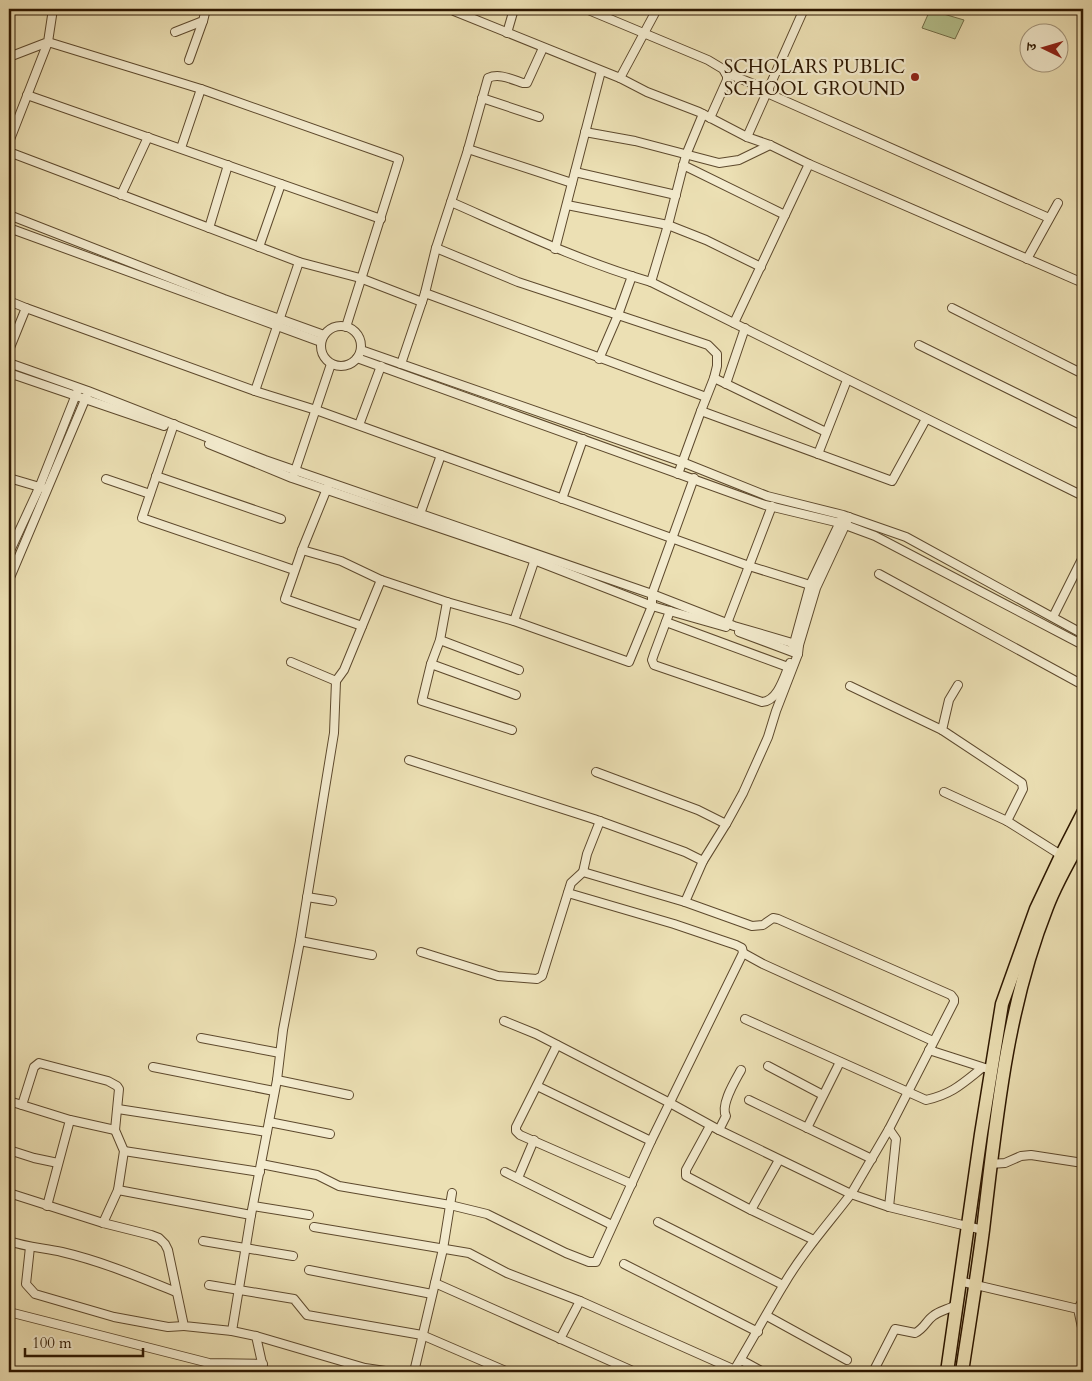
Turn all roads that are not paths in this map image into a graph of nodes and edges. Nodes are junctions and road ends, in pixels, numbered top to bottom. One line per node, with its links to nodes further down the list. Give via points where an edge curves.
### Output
1 (52, 9): 12 (street)
2 (206, 9): 8 (street)
3 (514, 9): 10 (street)
4 (586, 9): 11 (street)
5 (657, 9): 11 (street)
6 (804, 9): 20 (street)
7 (454, 11): 10 (street)
8 (203, 21): 9 (street); 15 (street)
9 (175, 32)
10 (507, 33): 13 (street)
11 (644, 34): 17 (street, via 708,60); 18 (street)
12 (48, 42): 14 (street); 19 (street); 21 (street)
13 (543, 48): 16 (street); 22 (street, via 527,83 494,75 488,78)
14 (10, 55)
15 (189, 60)
16 (601, 71): 18 (street); 25 (street)
17 (726, 73): 20 (street); 23 (street, via 726,80)
18 (620, 78): 23 (street)
19 (201, 89): 30 (street); 48 (street, via 399,159)
20 (768, 91): 27 (street); 47 (street)
21 (27, 95): 26 (street); 28 (street)
22 (482, 98): 24 (street); 31 (street)
23 (707, 116): 27 (street); 33 (street)
24 (539, 117)
25 (585, 132): 33 (street); 37 (street)
26 (148, 136): 30 (street); 40 (street)
27 (747, 137): 29 (street)
28 (9, 142)
29 (770, 145): 33 (street, via 730,162 719,163); 34 (street)
30 (181, 148): 35 (street)
31 (468, 149): 38 (street); 42 (street)
32 (9, 152): 40 (street)
33 (686, 155): 36 (street)
34 (809, 164): 46 (street); 55 (street)
35 (228, 165): 39 (street); 51 (street)
36 (683, 165): 41 (street); 46 (street)
37 (575, 172): 38 (street); 41 (street)
38 (572, 183): 44 (street)
39 (281, 184): 48 (street); 52 (street)
40 (121, 195): 51 (street)
41 (676, 195): 49 (street)
42 (451, 202): 53 (street); 54 (street)
43 (1058, 203): 47 (street)
44 (566, 205): 49 (street); 54 (street)
45 (9, 215): 68 (street)
46 (785, 215): 57 (street)
47 (1049, 218): 55 (street)
48 (381, 219): 59 (street)
49 (668, 225): 57 (street); 60 (street)
50 (9, 228): 68 (street)
51 (209, 228): 52 (street)
52 (258, 247): 56 (street)
53 (436, 248): 62 (street); 67 (street, via 518,282)
54 (555, 248): 58 (street)
55 (1027, 259): 61 (street)
56 (299, 262): 59 (street); 68 (street)
57 (761, 266): 69 (street)
58 (632, 276): 60 (street); 67 (street)
59 (360, 278): 64 (street); 70 (street)
60 (651, 282): 69 (street)
61 (1083, 284)
62 (425, 293): 64 (street); 77 (street)
63 (9, 301): 65 (street)
64 (422, 302): 80 (street)
65 (26, 308): 74 (street); 88 (street)
66 (952, 308): 83 (street)
67 (618, 316): 77 (street); 84 (street, via 708,345 717,359)
68 (278, 322): 72 (street); 88 (street)
69 (734, 323): 71 (street)
70 (346, 327): 72 (street, via 334,327); 75 (street, via 358,336)
71 (745, 328): 85 (street); 86 (street)
72 (323, 338): 79 (street, via 323,354)
73 (919, 345): 96 (street)
74 (9, 350)
75 (360, 350): 76 (street); 80 (street)
76 (357, 358): 79 (street, via 345,366); 81 (street)
77 (599, 359): 90 (street)
78 (9, 364): 89 (street)
79 (331, 364): 92 (street)
80 (401, 364): 102 (street)
81 (381, 366): 95 (street); 99 (street)
82 (9, 373): 89 (street)
83 (1083, 374)
84 (714, 378): 86 (street); 90 (street)
85 (847, 380): 94 (street); 98 (street)
86 (726, 384): 98 (street)
87 (88, 390): 89 (street); 91 (street); 97 (street)
88 (255, 391): 92 (street)
89 (77, 392): 91 (street); 110 (street)
90 (706, 398): 93 (street)
91 (85, 400): 97 (street); 110 (street)
92 (316, 410): 95 (street); 103 (street)
93 (701, 410): 100 (street); 102 (street)
94 (926, 419): 100 (street, via 892,481); 112 (street)
95 (359, 425): 101 (street)
96 (1083, 426)
97 (173, 427): 103 (street); 105 (street)
98 (826, 432): 100 (street)
99 (583, 439): 104 (street); 113 (street)
100 (818, 454)
101 (441, 455): 113 (street); 115 (street)
102 (682, 462): 104 (street); 117 (street, via 768,496)
103 (294, 474): 109 (street)
104 (678, 474): 108 (street)
105 (156, 476): 111 (street); 116 (street)
106 (9, 478): 110 (street)
107 (106, 478): 111 (street)
108 (694, 478): 114 (street); 118 (street)
109 (328, 486): 115 (street); 121 (street); 123 (street)
110 (43, 488): 119 (street); 120 (street)
111 (150, 494): 126 (street, via 142,518)
112 (1083, 496)
113 (562, 499): 118 (street)
114 (772, 506): 117 (street); 125 (street)
115 (420, 514): 123 (street)
116 (281, 519)
117 (845, 520): 130 (street); 135 (street, via 906,537); 142 (street); 143 (street, via 816,588)
118 (673, 538): 125 (street); 131 (street)
119 (12, 539): 120 (street); 122 (street)
120 (24, 545): 128 (street)
121 (302, 550): 126 (street); 129 (street, via 341,561)
122 (9, 553)
123 (535, 557): 131 (street); 133 (street); 136 (street)
124 (1081, 561): 135 (street)
125 (749, 566): 130 (street); 138 (street)
126 (294, 570): 139 (street, via 285,599)
127 (879, 574): 150 (street)
128 (9, 580)
129 (381, 580): 132 (street); 139 (street)
130 (810, 585): 143 (street)
131 (652, 594): 133 (street); 138 (street)
132 (447, 602): 136 (street); 141 (street)
133 (652, 606): 134 (street); 136 (street, via 629,662)
134 (670, 611): 137 (street); 138 (street)
135 (1053, 617): 140 (street)
136 (514, 621)
137 (666, 622): 146 (street); 146 (street, via 652,660 654,665 762,702 774,698)
138 (726, 625): 143 (street)
139 (362, 626): 148 (street, via 344,670)
140 (1083, 634)
141 (440, 640): 145 (street); 147 (street)
142 (1083, 645)
143 (796, 649): 146 (street); 161 (street, via 768,737)
144 (290, 662): 148 (street)
145 (431, 664): 152 (street); 153 (street, via 422,700)
146 (788, 667)
147 (520, 670)
148 (336, 681): 167 (street, via 334,734)
149 (958, 685): 154 (street, via 949,700)
150 (1083, 685)
151 (850, 686): 154 (street)
152 (516, 695)
153 (512, 730)
154 (942, 730): 160 (street, via 1022,783 1023,789)
155 (409, 760): 159 (street)
156 (596, 772): 161 (street, via 716,817)
157 (944, 792): 160 (street)
158 (1083, 813): 163 (main road)
159 (600, 821): 164 (street); 165 (street, via 587,854)
160 (1007, 821): 163 (street)
161 (726, 824): 164 (street)
162 (1083, 836): 163 (main road)
163 (1065, 858): 184 (main road, via 1036,910 1002,1004); 214 (main road, via 1023,978 1007,1050)
164 (703, 861): 169 (street)
165 (584, 872): 166 (street, via 571,883); 169 (street)
166 (568, 893): 171 (street, via 542,976 537,979 498,976); 172 (street, via 736,945 742,948)
167 (307, 896): 168 (street); 170 (street)
168 (332, 901)
169 (685, 902): 177 (street, via 752,926 778,919 951,995 954,1002)
170 (300, 941): 173 (street); 180 (street)
171 (421, 952)
172 (743, 953): 177 (street); 194 (street)
173 (372, 955)
174 (745, 1019): 181 (street)
175 (504, 1021): 178 (street)
176 (201, 1038): 180 (street)
177 (934, 1041): 179 (street)
178 (557, 1045): 187 (street); 194 (street)
179 (929, 1050): 184 (street); 189 (street)
180 (280, 1053): 186 (street)
181 (840, 1062): 189 (street); 191 (street)
182 (768, 1066): 191 (street)
183 (153, 1067): 188 (street)
184 (987, 1068): 189 (street, via 942,1096 926,1100); 233 (main road)
185 (741, 1070): 203 (street, via 724,1105 726,1116)
186 (277, 1080): 188 (street); 190 (street)
187 (537, 1086): 206 (street, via 516,1127 520,1135); 207 (street)
188 (274, 1091): 198 (street)
189 (908, 1092): 201 (street)
190 (349, 1095)
191 (823, 1095): 200 (street)
192 (749, 1100): 200 (street)
193 (9, 1101): 195 (street)
194 (670, 1103): 199 (street); 207 (street)
195 (22, 1105): 196 (street, via 34,1067 39,1063 117,1086 120,1093); 197 (street)
196 (118, 1109): 202 (street); 204 (street)
197 (70, 1120): 202 (street); 212 (street)
198 (269, 1122): 204 (street); 205 (street)
199 (710, 1126): 203 (street); 227 (street, via 686,1170 686,1176)
200 (806, 1128): 210 (street)
201 (889, 1129): 210 (street); 226 (street, via 896,1139)
202 (116, 1130): 209 (street)
203 (719, 1130): 211 (street)
204 (268, 1132): 215 (street)
205 (330, 1134)
206 (534, 1140): 217 (street); 218 (street)
207 (651, 1141): 218 (street)
208 (9, 1150): 212 (street)
209 (124, 1151): 215 (street); 219 (street)
210 (872, 1159): 222 (street)
211 (779, 1160): 222 (street); 227 (street)
212 (58, 1162): 223 (street)
213 (1083, 1163): 214 (street, via 1031,1155)
214 (990, 1164): 235 (main road)
215 (261, 1168): 224 (street); 225 (street, via 316,1175 339,1186)
216 (505, 1172): 217 (street)
217 (518, 1178): 232 (street)
218 (632, 1184): 232 (street)
219 (118, 1190): 228 (street); 231 (street)
220 (9, 1193): 223 (street)
221 (452, 1193): 225 (street)
222 (851, 1194): 226 (street); 236 (street)
223 (47, 1206): 231 (street)
224 (253, 1206): 228 (street); 229 (street)
225 (450, 1206): 232 (street, via 487,1214 589,1262 596,1262); 241 (street)
226 (889, 1206): 233 (street)
227 (751, 1210): 236 (street)
228 (251, 1215): 240 (street)
229 (309, 1215)
230 (658, 1222): 249 (street)
231 (103, 1223): 251 (street, via 159,1238 168,1250)
232 (612, 1225)
233 (968, 1226): 235 (street); 245 (main road)
234 (314, 1227): 241 (street)
235 (983, 1230): 247 (main road)
236 (814, 1240): 249 (street)
237 (9, 1241): 239 (street)
238 (203, 1241): 240 (street)
239 (30, 1246): 251 (street, via 106,1265); 259 (street, via 26,1284 36,1294 114,1317 168,1327)
240 (246, 1248): 242 (street); 250 (street)
241 (444, 1249): 246 (street); 254 (street, via 468,1253 506,1273)
242 (293, 1256)
243 (624, 1264): 261 (street)
244 (309, 1270): 252 (street)
245 (959, 1281): 247 (street); 255 (main road)
246 (435, 1283): 252 (street); 265 (street)
247 (975, 1283): 256 (street); 279 (main road)
248 (209, 1285): 250 (street)
249 (783, 1285): 258 (street)
250 (238, 1290): 260 (street); 263 (street, via 294,1299 307,1315)
251 (176, 1292): 259 (street)
252 (432, 1294): 263 (street)
253 (1083, 1300): 256 (street)
254 (580, 1301): 265 (street); 270 (street)
255 (956, 1305): 277 (street, via 931,1317 918,1332 895,1329); 278 (main road)
256 (1078, 1309): 262 (street)
257 (9, 1312): 268 (street, via 209,1363)
258 (767, 1316): 261 (street); 267 (street)
259 (184, 1326): 260 (street)
260 (232, 1331): 264 (street)
261 (758, 1332): 266 (street)
262 (1083, 1332)
263 (422, 1335): 273 (street); 274 (street)
264 (256, 1336): 268 (street); 269 (street)
265 (560, 1339): 275 (street)
266 (741, 1360): 270 (street); 276 (street)
267 (847, 1360)
268 (264, 1368)
269 (365, 1368): 271 (street); 272 (street)
270 (734, 1371)
271 (353, 1372)
272 (392, 1372)
273 (414, 1372)
274 (508, 1372)
275 (635, 1372)
276 (763, 1372)
277 (873, 1372)
278 (947, 1372)
279 (962, 1372)

